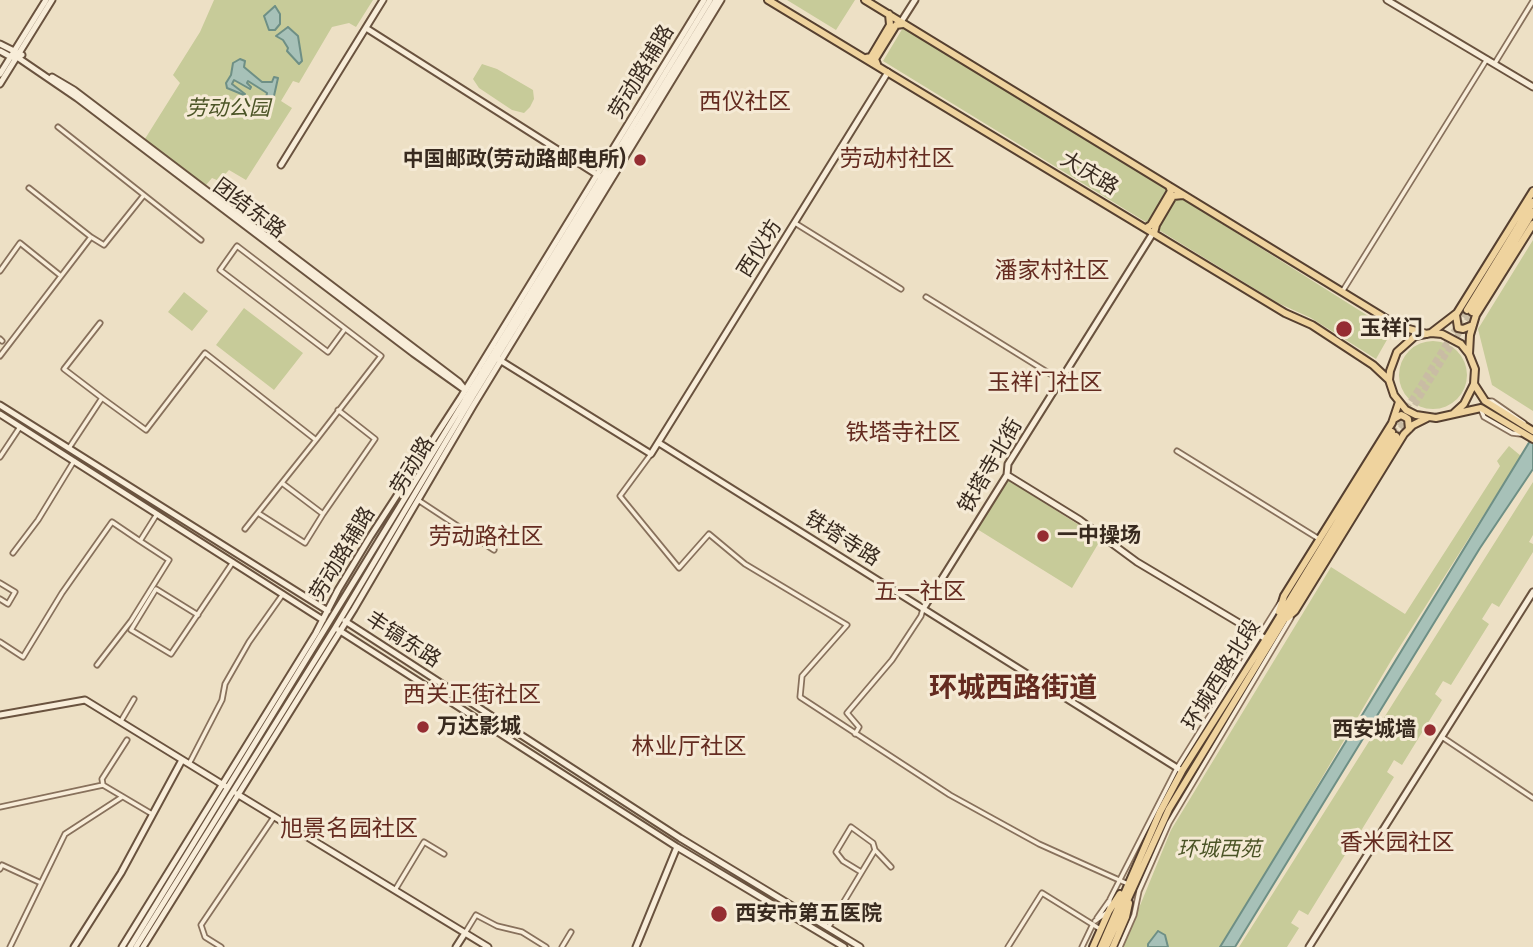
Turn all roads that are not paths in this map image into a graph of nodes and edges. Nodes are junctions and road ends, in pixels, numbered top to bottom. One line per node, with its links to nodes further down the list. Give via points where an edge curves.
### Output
1 (46, 0): 17 (street)
2 (52, 0): 17 (street)
3 (383, 0): 14 (street)
4 (704, 0): 28 (street, 劳动路辅路)
5 (709, 0): 28 (street, 劳动路)
6 (719, 0): 28 (street, 劳动路)
7 (768, 0): 18 (main road, 大庆路)
8 (865, 0): 12 (main road, 大庆路)
9 (915, 0): 13 (street)
10 (1387, 0): 19 (street)
11 (1533, 1): 20 (street)
12 (889, 14): 13 (main road, 大庆路); 18 (main road, via 890,25)
13 (903, 23): 21 (main road, via 896,25 875,59); 29 (main road, 大庆路)
14 (366, 28): 27 (street); 28 (street)
15 (0, 44): 17 (street)
16 (0, 51): 17 (street, 团结东路)
17 (15, 55): 23 (street); 24 (street); 58 (street, 团结东路)
18 (866, 58): 21 (main road, 大庆路)
19 (1487, 59): 20 (street); 45 (street)
20 (1495, 64): 25 (street)
21 (877, 65): 22 (main road, 大庆路)
22 (888, 72): 36 (street, 西仪坊); 38 (main road, 大庆路)
23 (0, 74)
24 (0, 84)
25 (1533, 87)
26 (58, 127): 32 (street)
27 (281, 165)
28 (604, 178): 54 (street, 劳动路); 54 (street, 劳动路辅路)
29 (1168, 185): 33 (main road, 大庆路); 38 (main road, via 1171,191)
30 (29, 188): 40 (street)
31 (1533, 191): 47 (main road)
32 (144, 195): 40 (street, via 104,245); 41 (street)
33 (1188, 197): 39 (main road, via 1173,196); 45 (main road, 大庆路)
34 (1533, 202): 35 (main road, via 1469,311)
35 (1533, 212)
36 (795, 223): 44 (street); 74 (street, 西仪坊)
37 (1533, 224): 49 (main road)
38 (1146, 228): 39 (main road, 大庆路)
39 (1154, 233): 55 (street, 铁塔寺北街); 56 (main road, 大庆路, via 1312,325)
40 (91, 237): 43 (street)
41 (201, 240)
42 (0, 271): 43 (street, via 20,243)
43 (61, 276): 53 (street)
44 (901, 289)
45 (1342, 292): 51 (main road, 大庆路, via 1398,327)
46 (926, 297): 55 (street)
47 (1457, 313): 49 (main road, via 1458,328); 51 (main road)
48 (100, 323): 59 (street, via 64,369)
49 (1473, 325): 52 (main road)
50 (345, 329): 50 (street, via 237,246 220,270 327,352); 63 (street, via 381,356)
51 (1429, 333): 52 (main road, via 1450,337); 56 (main road, via 1415,336 1397,352)
52 (1469, 355): 57 (main road, via 1475,369)
53 (0, 356)
54 (494, 357): 58 (street, 劳动路); 58 (street, 劳动路辅路); 77 (street)
55 (1060, 380): 80 (street, 铁塔寺北街, via 1008,464)
56 (1389, 380): 60 (main road)
57 (1474, 384): 62 (main road); 65 (main road, via 1469,398)
58 (471, 394): 82 (street, 劳动路辅路); 98 (street, 劳动路辅路, via 370,537); 101 (street, 劳动路)
59 (102, 398): 73 (street, via 146,430 205,353); 75 (street)
60 (1398, 402): 66 (main road); 67 (main road)
61 (0, 405): 75 (street, 丰镐东路)
62 (1486, 406): 65 (main road); 70 (main road); 70 (street, via 1492,401 1522,419)
63 (338, 410): 73 (street); 85 (street, via 375,439)
64 (0, 414): 68 (street, 丰镐东路)
65 (1452, 414): 66 (main road)
66 (1427, 418): 69 (main road)
67 (1394, 419): 69 (main road, via 1401,415 1408,419); 87 (main road)
68 (19, 426): 78 (street); 79 (street, 丰镐东路)
69 (1409, 429): 99 (main road)
70 (1528, 431): 72 (main road)
71 (1394, 434): 104 (main road, 环城西路北段)
72 (1533, 439)
73 (316, 440): 81 (street)
74 (659, 443): 77 (street); 97 (street, 铁塔寺路)
75 (69, 448): 98 (street, 丰镐东路)
76 (1177, 452): 87 (street)
77 (651, 454): 112 (street, via 621,496 679,568 709,534 745,564 847,625 802,676 800,697)
78 (0, 457)
79 (74, 461): 84 (street, 丰镐东路); 90 (street)
80 (1007, 475): 97 (street, 铁塔寺北街); 106 (street, via 1137,562)
81 (282, 482): 83 (street); 85 (street)
82 (418, 500): 89 (street); 103 (street, 劳动路辅路)
83 (258, 513): 85 (street, via 305,543); 86 (street)
84 (157, 514): 88 (street); 91 (street, 丰镐东路)
85 (323, 514)
86 (245, 529)
87 (1319, 539): 95 (main road)
88 (140, 541): 107 (street, via 112,522 23,657); 108 (street, via 169,560)
89 (494, 550)
90 (13, 553)
91 (233, 562): 94 (street, 丰镐东路); 100 (street)
92 (0, 583): 96 (street, via 15,592 8,604)
93 (1533, 592): 113 (street)
94 (283, 594): 102 (street, 丰镐东路); 116 (street, via 225,684)
95 (1284, 596): 104 (main road); 106 (street)
96 (0, 599)
97 (923, 609): 112 (street, via 892,660 847,713 859,727); 117 (street, 铁塔寺路)
98 (327, 611): 101 (street, 丰镐东路); 102 (street, 劳动路辅路)
99 (1295, 611): 104 (main road); 132 (street)
100 (198, 615): 100 (street, via 171,654 131,630 156,589)
101 (337, 616): 102 (street, 劳动路); 103 (street, 丰镐东路); 105 (street, 劳动路)
102 (326, 622): 105 (street, 丰镐东路); 119 (street, 劳动路)
103 (346, 622): 105 (street, 劳动路辅路); 137 (street, 丰镐东路)
104 (1278, 625): 106 (main road, 环城西路北段); 132 (main road, 环城西路北段, via 1169,809)
105 (338, 629): 119 (street, 劳动路); 125 (street, 丰镐东路)
106 (1263, 637): 117 (main road, 环城西路北段)
107 (0, 642)
108 (97, 665)
109 (134, 699): 111 (street)
110 (0, 715): 111 (street, via 85,699)
111 (121, 722): 115 (street)
112 (854, 734): 132 (street, via 1028,838)
113 (1442, 737): 121 (street); 162 (street)
114 (127, 740): 118 (street, via 102,779)
115 (182, 760): 116 (street); 123 (street)
116 (189, 764): 119 (street)
117 (1180, 769): 132 (main road, 环城西路北段)
118 (103, 785): 120 (street); 122 (street)
119 (230, 789): 124 (street); 144 (street); 145 (street, 劳动路); 146 (street, 劳动路); 147 (street)
120 (122, 797): 123 (street); 131 (street, via 65,834)
121 (1533, 798)
122 (0, 807)
123 (153, 816): 143 (street)
124 (274, 817): 133 (street); 148 (street, via 201,925 205,937)
125 (677, 847): 141 (street, 丰镐东路); 153 (street)
126 (875, 850): 128 (street); 130 (street); 130 (street, via 866,836 851,827 835,852)
127 (444, 854): 133 (street, via 424,842)
128 (891, 867)
129 (0, 869): 131 (street, via 2,865)
130 (862, 872): 137 (street)
131 (41, 883): 142 (street)
132 (1130, 886): 134 (street); 135 (main road); 159 (main road, 环城西路北段); 160 (main road, via 1126,917); 161 (street, via 1134,915)
133 (394, 890): 140 (street)
134 (1110, 899): 135 (street); 136 (street)
135 (1109, 911): 136 (street); 138 (main road)
136 (1094, 923): 138 (street); 156 (street, via 1042,893); 157 (street)
137 (828, 928): 155 (street, 丰镐东路)
138 (1100, 929): 158 (main road)
139 (571, 932): 152 (street)
140 (465, 933): 149 (street); 150 (street); 151 (street, via 476,915 523,932)
141 (835, 945): 154 (street, 丰镐东路)
142 (10, 947)
143 (74, 947)
144 (122, 947)
145 (130, 947)
146 (136, 947)
147 (143, 947)
148 (220, 947)
149 (456, 947)
150 (488, 947)
151 (546, 947)
152 (562, 947)
153 (636, 947)
154 (845, 947)
155 (860, 947)
156 (1008, 947)
157 (1082, 947)
158 (1093, 947)
159 (1103, 947)
160 (1113, 947)
161 (1120, 947)
162 (1309, 947)

